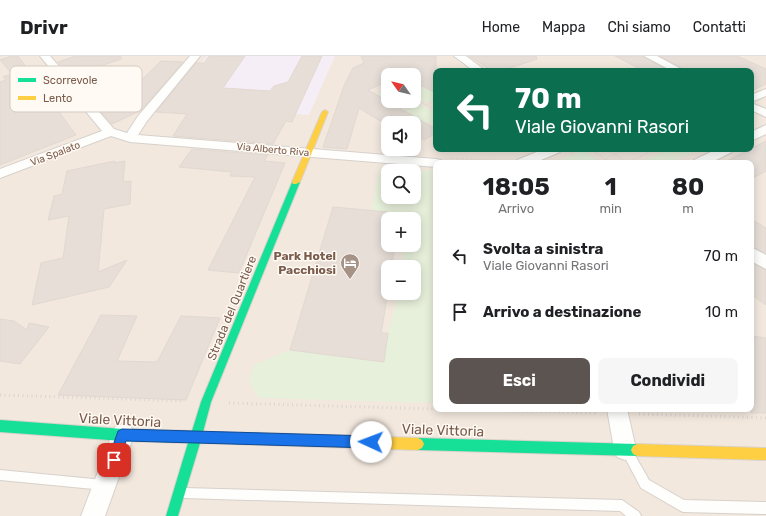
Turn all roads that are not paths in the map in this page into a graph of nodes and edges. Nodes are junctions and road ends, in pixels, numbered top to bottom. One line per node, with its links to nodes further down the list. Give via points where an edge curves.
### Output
1 (45, 56): 5 (street)
2 (195, 56): 17 (street)
3 (459, 56): 6 (street)
4 (649, 56): 7 (street)
5 (54, 66)
6 (477, 68)
7 (674, 68)
8 (766, 92): 9 (street)
9 (754, 98)
10 (754, 107): 13 (street)
11 (93, 112): 15 (street)
12 (325, 112): 18 (main road, Strada del Quartiere)
13 (766, 113)
14 (766, 129): 16 (street)
15 (110, 132): 17 (street, Via Alberto Riva); 24 (street, Via Spalato)
16 (754, 135)
17 (130, 138): 18 (street, Via Alberto Riva)
18 (308, 152): 23 (street, Via Alberto Riva); 30 (main road, Strada del Quartiere, via 206,402)
19 (548, 152): 21 (street)
20 (721, 152): 22 (street)
21 (529, 160)
22 (705, 160)
23 (433, 163)
24 (0, 174)
25 (754, 255): 26 (street)
26 (766, 263)
27 (618, 412): 31 (street)
28 (0, 426): 29 (main road, Viale Vittoria)
29 (122, 435): 30 (main road, Viale Vittoria); 34 (street)
30 (196, 437): 31 (main road, Viale Vittoria); 35 (main road, Strada del Quartiere)
31 (625, 449): 32 (main road, Viale Vittoria); 36 (lane, via 645,484 683,506)
32 (766, 454)
33 (0, 476): 34 (lane)
34 (105, 485): 37 (street)
35 (179, 493): 38 (main road, Strada del Quartiere); 39 (lane, via 622,506)
36 (766, 508)
37 (93, 516)
38 (172, 516)
39 (635, 516)

